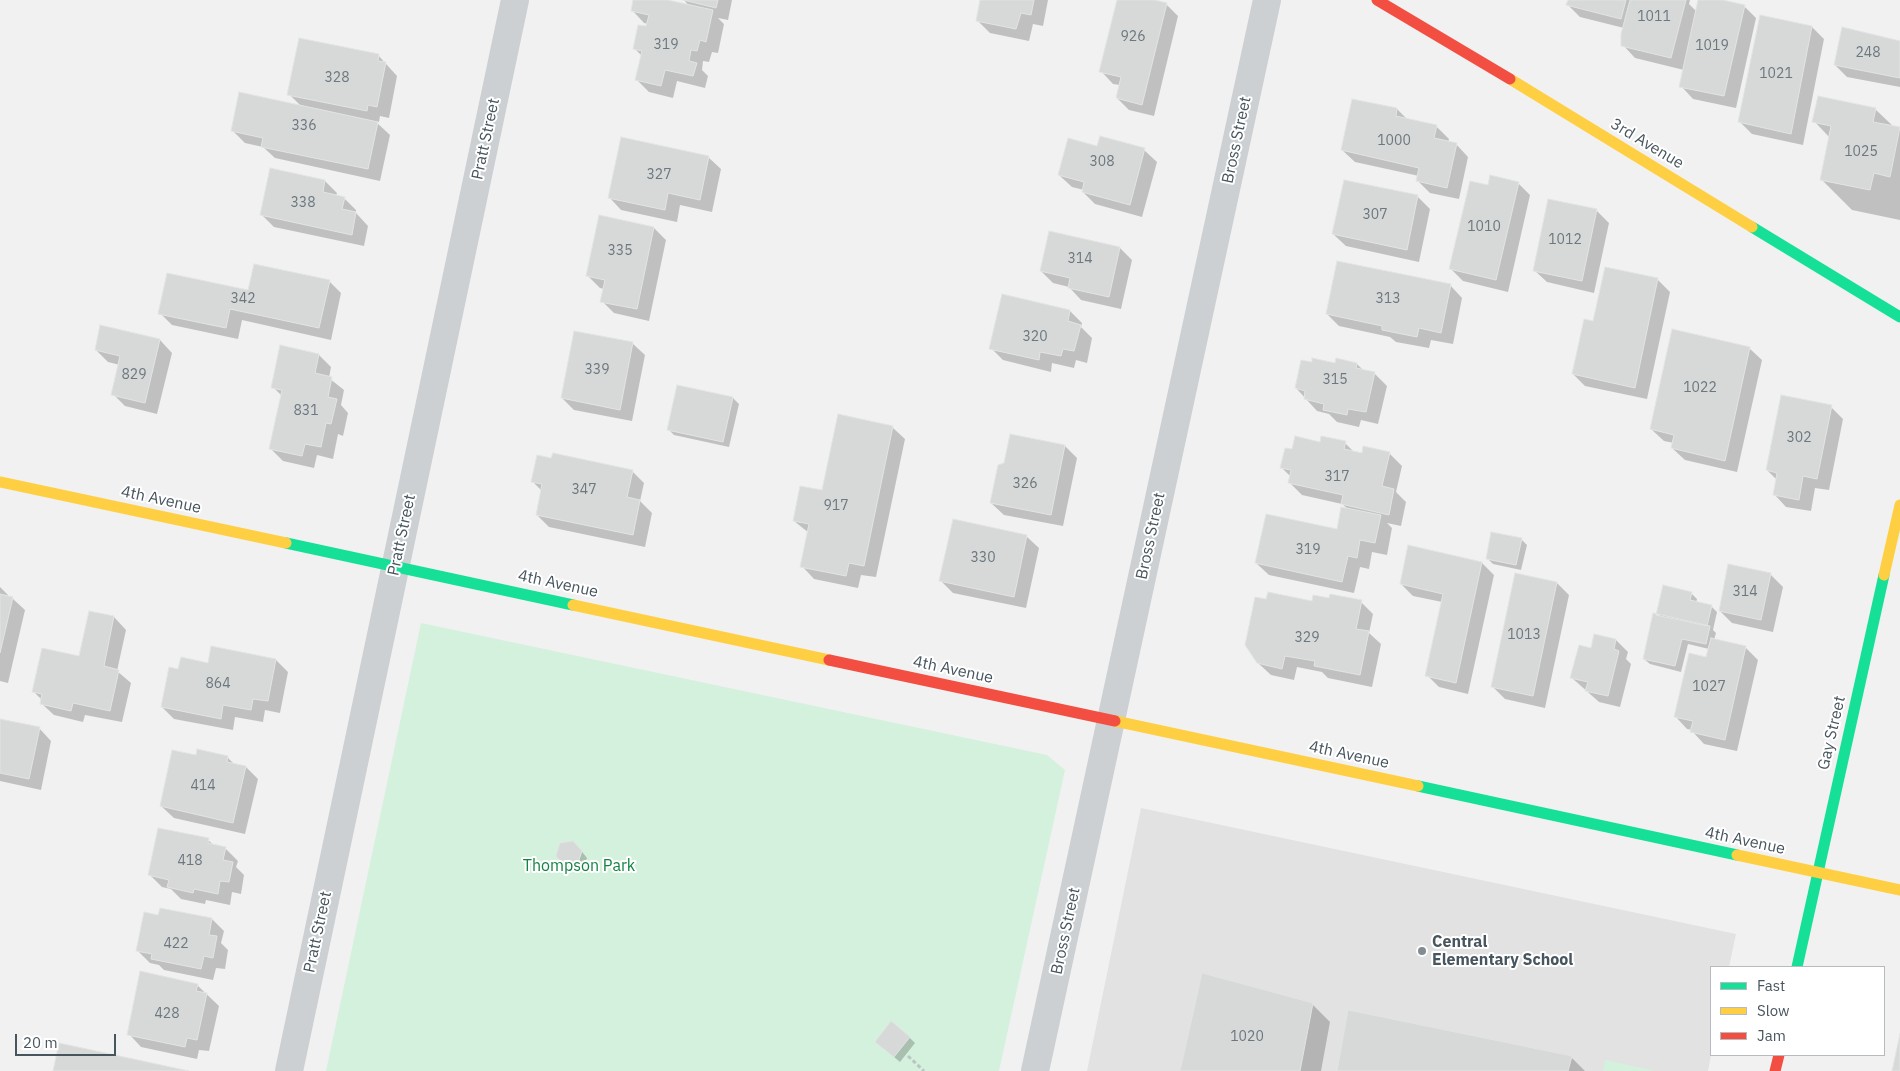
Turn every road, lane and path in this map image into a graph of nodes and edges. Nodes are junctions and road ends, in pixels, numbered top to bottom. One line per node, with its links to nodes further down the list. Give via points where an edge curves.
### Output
1 (516, 0): 7 (street, Pratt Street)
2 (1267, 0): 8 (street, Bross Street)
3 (1377, 0): 4 (street, 3rd Avenue)
4 (1900, 317)
5 (0, 482): 7 (street, 4th Avenue)
6 (1900, 505): 9 (street, Gay Street)
7 (395, 566): 8 (street, 4th Avenue); 14 (street, Pratt Street)
8 (1112, 721): 9 (street, 4th Avenue); 16 (street, Bross Street)
9 (1817, 873): 10 (street, 4th Avenue); 11 (street, Gay Street)
10 (1900, 890)
11 (1797, 966)
12 (908, 1056): 15 (path)
13 (1779, 1056): 17 (street)
14 (289, 1071)
15 (924, 1071)
16 (1035, 1071)
17 (1775, 1071)

